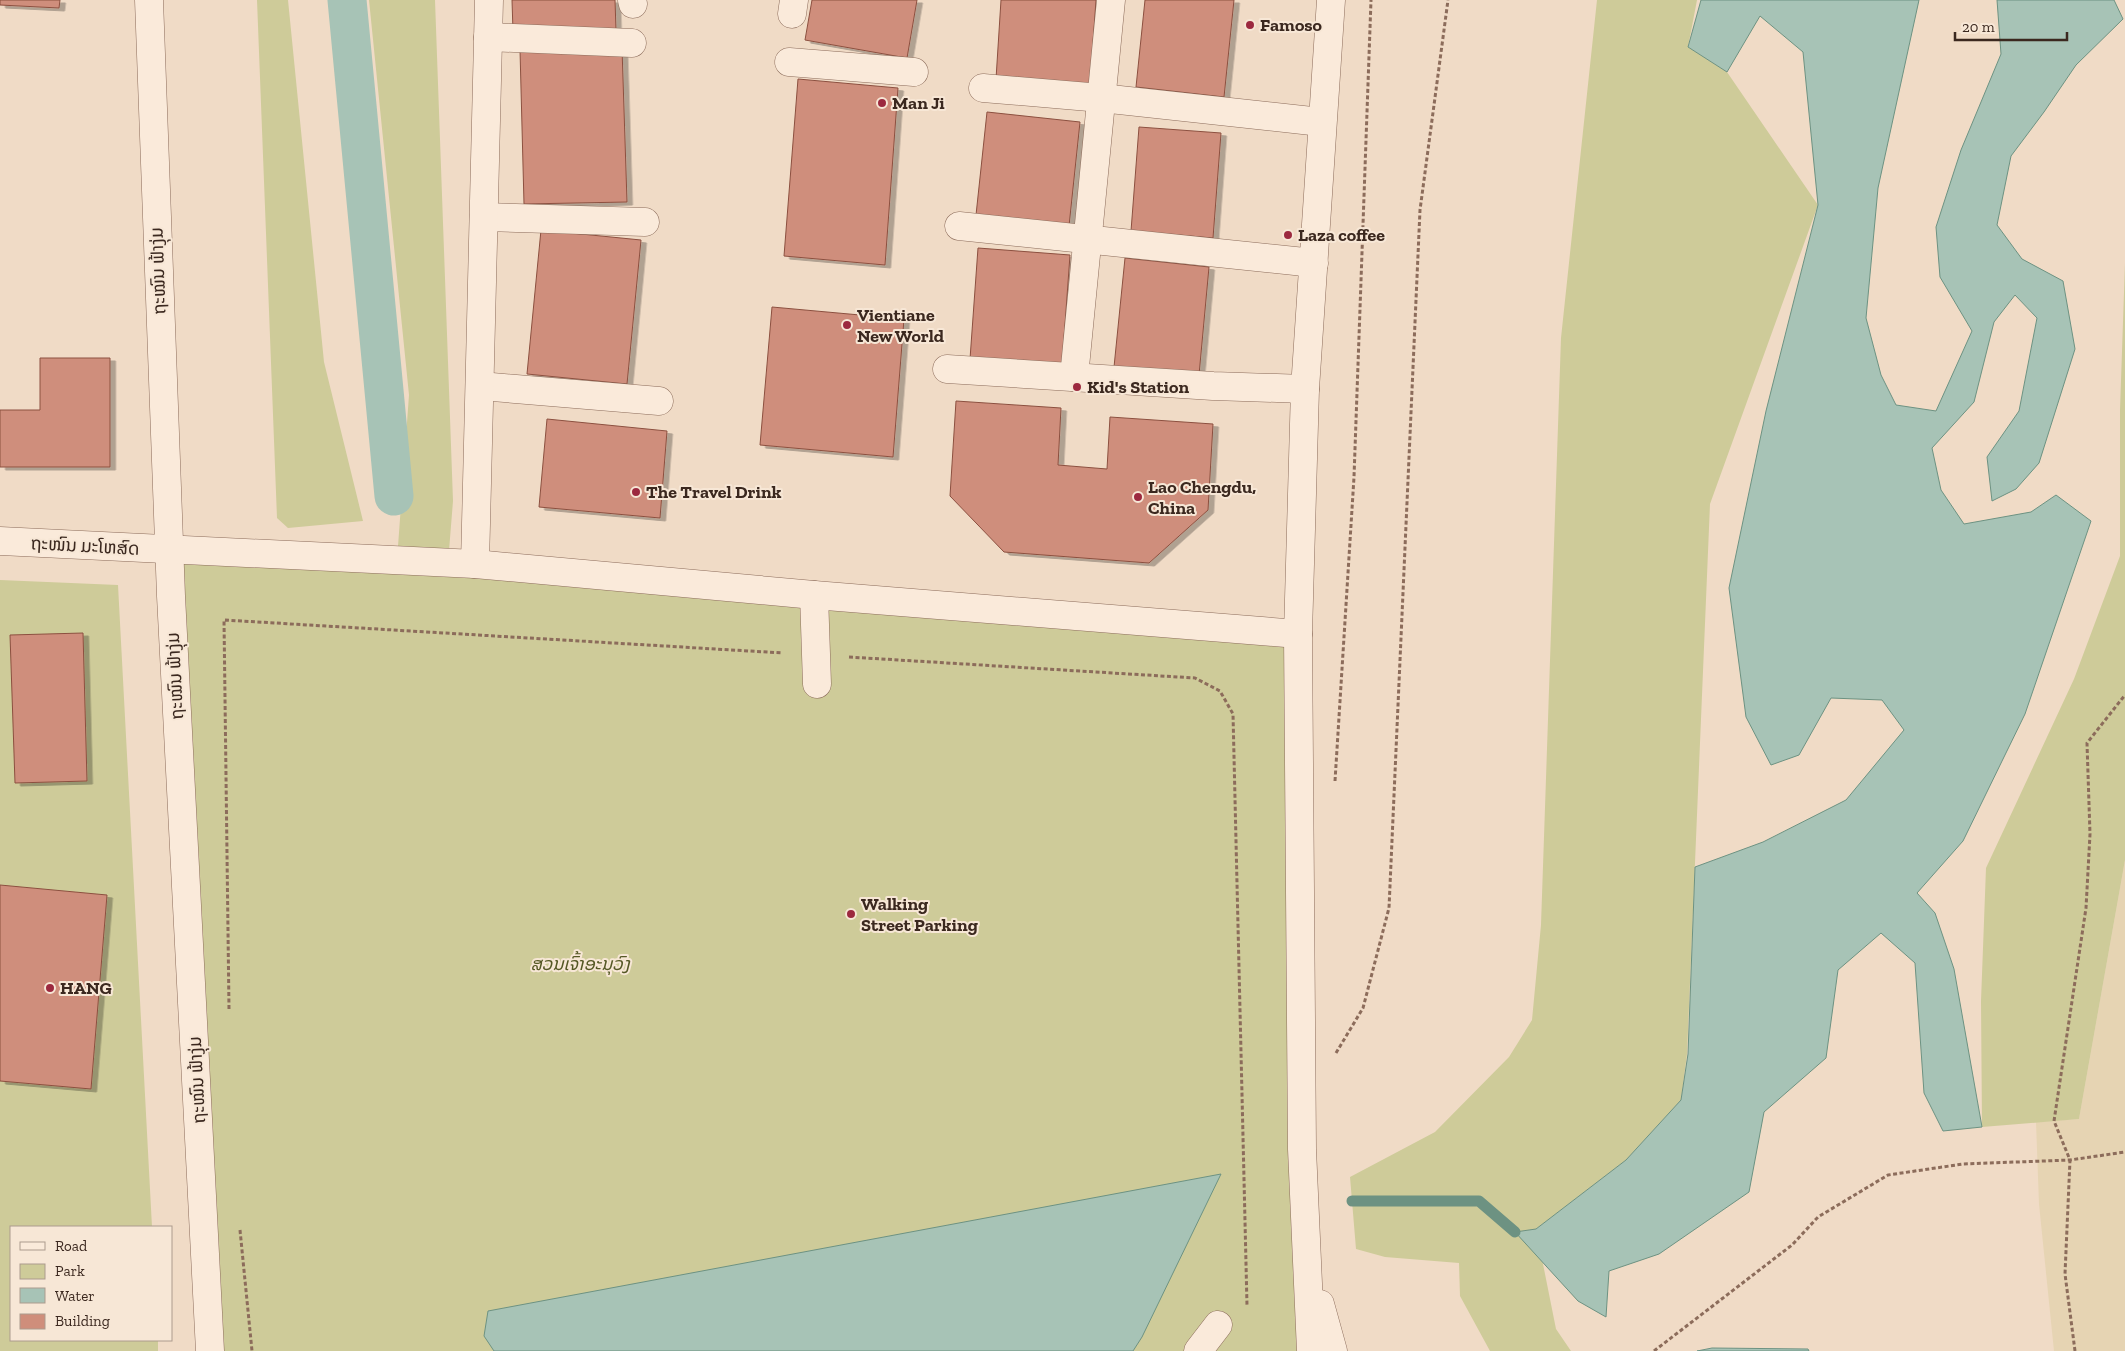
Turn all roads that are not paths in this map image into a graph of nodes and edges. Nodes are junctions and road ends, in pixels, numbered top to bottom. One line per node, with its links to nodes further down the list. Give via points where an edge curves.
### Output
1 (148, 0): 23 (street, ຖະໝົນ ຟ້າງຸ່ມ)
2 (489, 0): 5 (street)
3 (1111, 0): 10 (street)
4 (1331, 0): 11 (street)
5 (488, 37): 6 (street); 12 (street)
6 (632, 43)
7 (789, 62): 8 (street)
8 (914, 72)
9 (983, 88): 10 (street)
10 (1101, 98): 11 (street); 15 (street)
11 (1321, 122): 16 (street)
12 (484, 217): 13 (street); 19 (street)
13 (645, 222)
14 (959, 226): 15 (street)
15 (1086, 240): 16 (street); 18 (street)
16 (1314, 263): 20 (street)
17 (947, 369): 18 (street)
18 (1074, 377): 20 (street)
19 (480, 386): 21 (street); 24 (street)
20 (1305, 388): 26 (street)
21 (659, 401)
22 (0, 541): 23 (street, ຖະໜົນ ມະໂຫສົດ)
23 (169, 550): 24 (street, ຖະໜົນ ມະໂຫສົດ); 30 (street, ຖະໝົນ ຟ້າງຸ່ມ)
24 (475, 564): 25 (street, ຖະໜົນ ມະໂຫສົດ)
25 (814, 595): 26 (street, ຖະໜົນ ມະໂຫສົດ); 27 (street)
26 (1298, 634): 28 (street, via 1302,1105)
27 (817, 684)
28 (1307, 1260): 32 (street); 33 (street)
29 (1218, 1324): 31 (street)
30 (210, 1351)
31 (1198, 1351)
32 (1311, 1351)
33 (1333, 1351)

